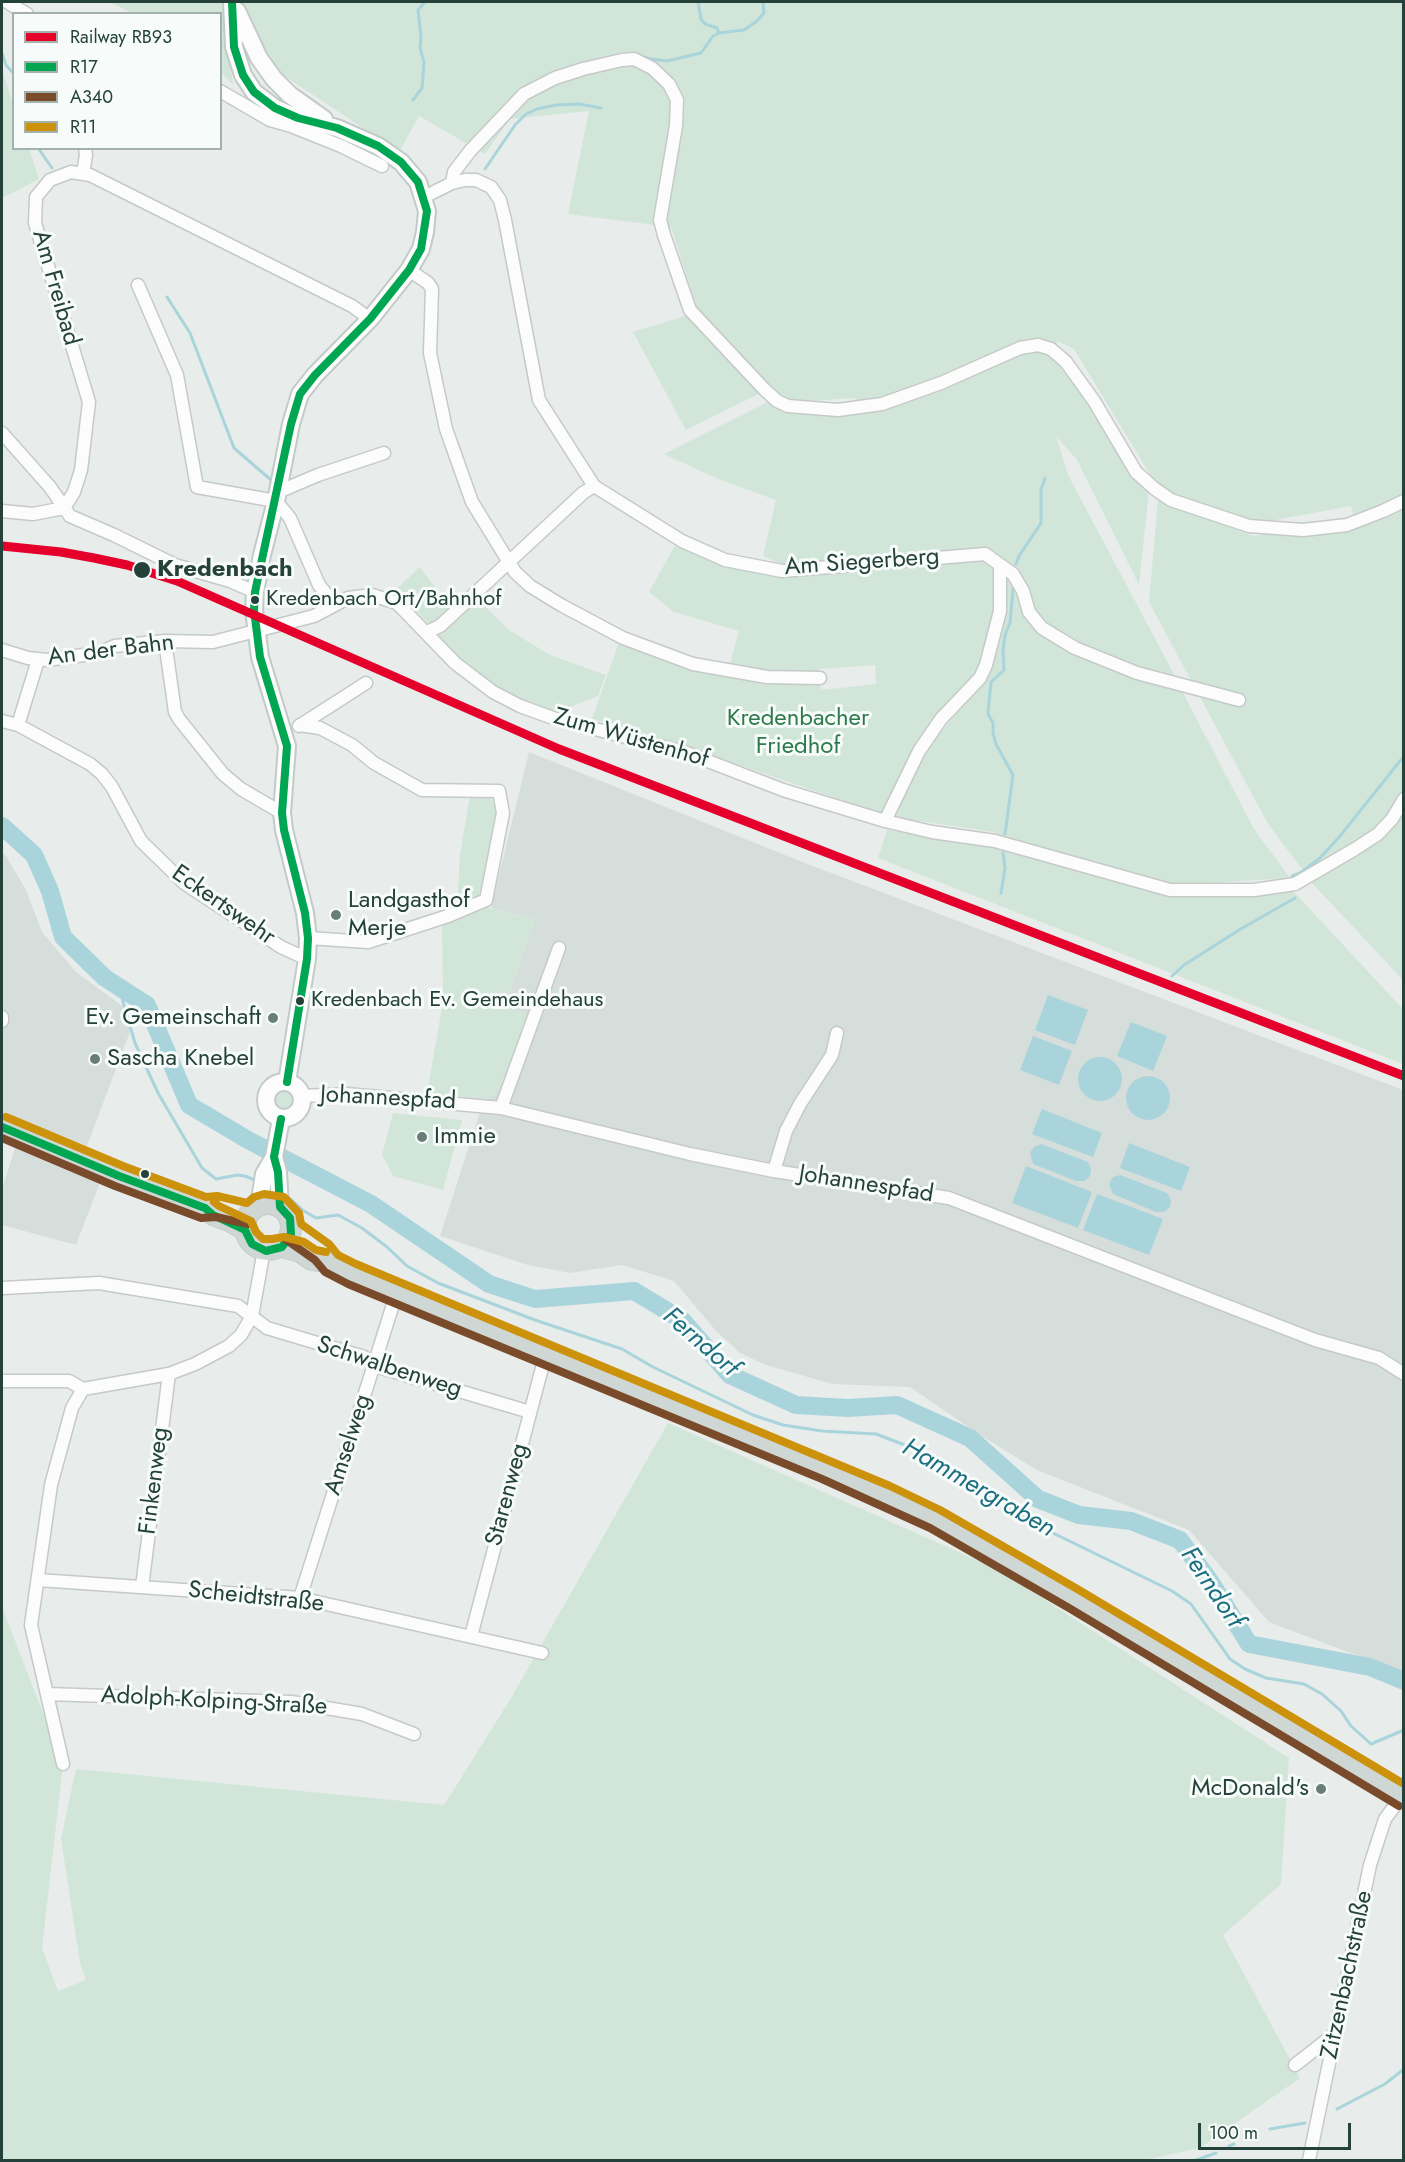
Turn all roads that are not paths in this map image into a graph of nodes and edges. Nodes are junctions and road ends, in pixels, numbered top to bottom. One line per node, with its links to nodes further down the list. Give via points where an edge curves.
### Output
1 (7, 2): 3 (street)
2 (232, 2): 5 (main road, via 259,58 274,79); 5 (main road, via 234,47 243,75 254,92 275,108)
3 (24, 12)
4 (222, 92): 5 (street, via 270,120)
5 (331, 134): 7 (street); 10 (main road, via 378,146 402,162)
6 (85, 150): 8 (street)
7 (382, 166)
8 (83, 174): 13 (street, via 352,306); 19 (street, Am Freibad, via 71,172 50,180 36,197 35,223 89,402 81,470)
9 (452, 183): 10 (street, Am Siegerberg); 16 (street, Am Siegerberg, via 476,180 491,187 500,200 539,400); 18 (street, via 454,172 470,151 524,94 555,78 634,59 652,68 669,84 677,100 660,220 687,304 777,401 788,406 838,410 882,404 1020,348 1038,345 1051,349 1066,362 1136,472 1170,500 1250,526 1303,530 1347,525)
10 (424, 197): 11 (main road, via 425,232)
11 (409, 270): 13 (main road); 21 (street, via 432,289 430,353 446,429 472,502)
12 (138, 285): 17 (street, via 177,375 197,487)
13 (370, 319): 17 (main road, via 300,394)
14 (2, 433): 19 (street)
15 (384, 453): 17 (street, via 318,475)
16 (594, 486): 21 (street); 22 (street, Am Siegerberg, via 682,541 725,560 782,571 985,554)
17 (277, 497): 23 (main road); 24 (street, via 319,585)
18 (1404, 501)
19 (64, 508): 20 (street, via 33,514); 23 (street, via 70,516 176,566)
20 (2, 511)
21 (508, 563): 26 (street, via 440,626); 30 (street, via 530,586 561,605 623,638 693,664 767,677)
22 (1000, 565): 32 (street, Am Siegerberg, via 1013,574 1029,612 1042,628 1075,648 1137,673); 39 (street, via 1000,611 986,665 980,678 941,719 919,751)
23 (255, 592): 25 (main road)
24 (335, 605): 25 (street, Zum Wüstenhof, via 314,616); 26 (street, Zum Wüstenhof, via 348,598 372,595 397,603)
25 (256, 631): 27 (street, An der Bahn, via 213,642); 36 (main road, via 266,679)
26 (427, 632): 39 (street, Zum Wüstenhof, via 455,663 493,692 520,706 687,753 783,790)
27 (165, 641): 29 (street, An der Bahn); 38 (street, via 179,719 222,774)
28 (2, 650): 29 (street, An der Bahn)
29 (39, 660): 34 (street)
30 (820, 678)
31 (366, 683): 35 (street)
32 (1239, 700)
33 (2, 722): 34 (street, Eckertswehr)
34 (18, 725): 42 (street, Eckertswehr, via 102,774 141,841 184,883 281,947)
35 (300, 725): 36 (street); 40 (street, via 320,728 352,745 374,763 422,790 499,791 503,813 486,900 368,942)
36 (284, 731): 38 (main road, via 287,760)
37 (1404, 799): 39 (street, Zum Wüstenhof, via 1378,834 1355,849 1294,884 1254,890 1170,890 995,841)
38 (282, 813): 40 (main road)
39 (885, 821)
40 (308, 938): 42 (main road)
41 (559, 948): 46 (street)
42 (307, 959): 44 (main road)
43 (837, 1033): 50 (street, via 832,1055 786,1131)
44 (287, 1082): 45 (main road, via 297,1087); 47 (main road, via 274,1085 266,1098 270,1111)
45 (302, 1096): 46 (street, Johannespfad, via 346,1094); 47 (main road, via 297,1113)
46 (501, 1108): 50 (street, Johannespfad)
47 (281, 1119): 49 (main road)
48 (2, 1127): 52 (main road, via 205,1208 216,1206)
49 (274, 1157): 51 (main road); 52 (main road, via 264,1174)
50 (774, 1171): 60 (street, Johannespfad, via 949,1198 1315,1340 1379,1358)
51 (280, 1207): 52 (main road, via 273,1205); 53 (main road, via 290,1218)
52 (251, 1217): 53 (main road, via 252,1244)
53 (279, 1242): 55 (main road, via 312,1260 331,1263); 56 (street)
54 (2, 1288): 56 (street, Schwalbenweg, via 99,1283 238,1306)
55 (397, 1292): 57 (main road); 58 (street, Amselweg)
56 (252, 1316): 58 (street, Schwalbenweg, via 267,1328 364,1357); 59 (street, via 242,1335 229,1346)
57 (546, 1353): 63 (street, Starenweg); 72 (main road, via 935,1519)
58 (375, 1366): 63 (street, Schwalbenweg); 66 (street, Amselweg)
59 (169, 1374): 62 (street); 65 (street, Finkenweg)
60 (1404, 1374)
61 (2, 1381): 62 (street, via 69,1381)
62 (83, 1389): 64 (street, via 72,1408 51,1485)
63 (530, 1413): 67 (street, Starenweg)
64 (38, 1580): 65 (street, Scheidtstraße); 69 (street, via 32,1625)
65 (142, 1587): 66 (street, Scheidtstraße)
66 (300, 1598): 67 (street, Scheidtstraße)
67 (471, 1636): 68 (street, Scheidtstraße)
68 (542, 1653)
69 (47, 1694): 70 (street, Adolph-Kolping-Straße, via 291,1702 363,1714); 71 (street)
70 (414, 1734)
71 (63, 1764)
72 (1403, 1796): 73 (street, Zitzenbachstraße, via 1385,1819 1370,1865)
73 (1337, 2032): 74 (street); 75 (street, Zitzenbachstraße)
74 (1294, 2065)
75 (1309, 2160)

